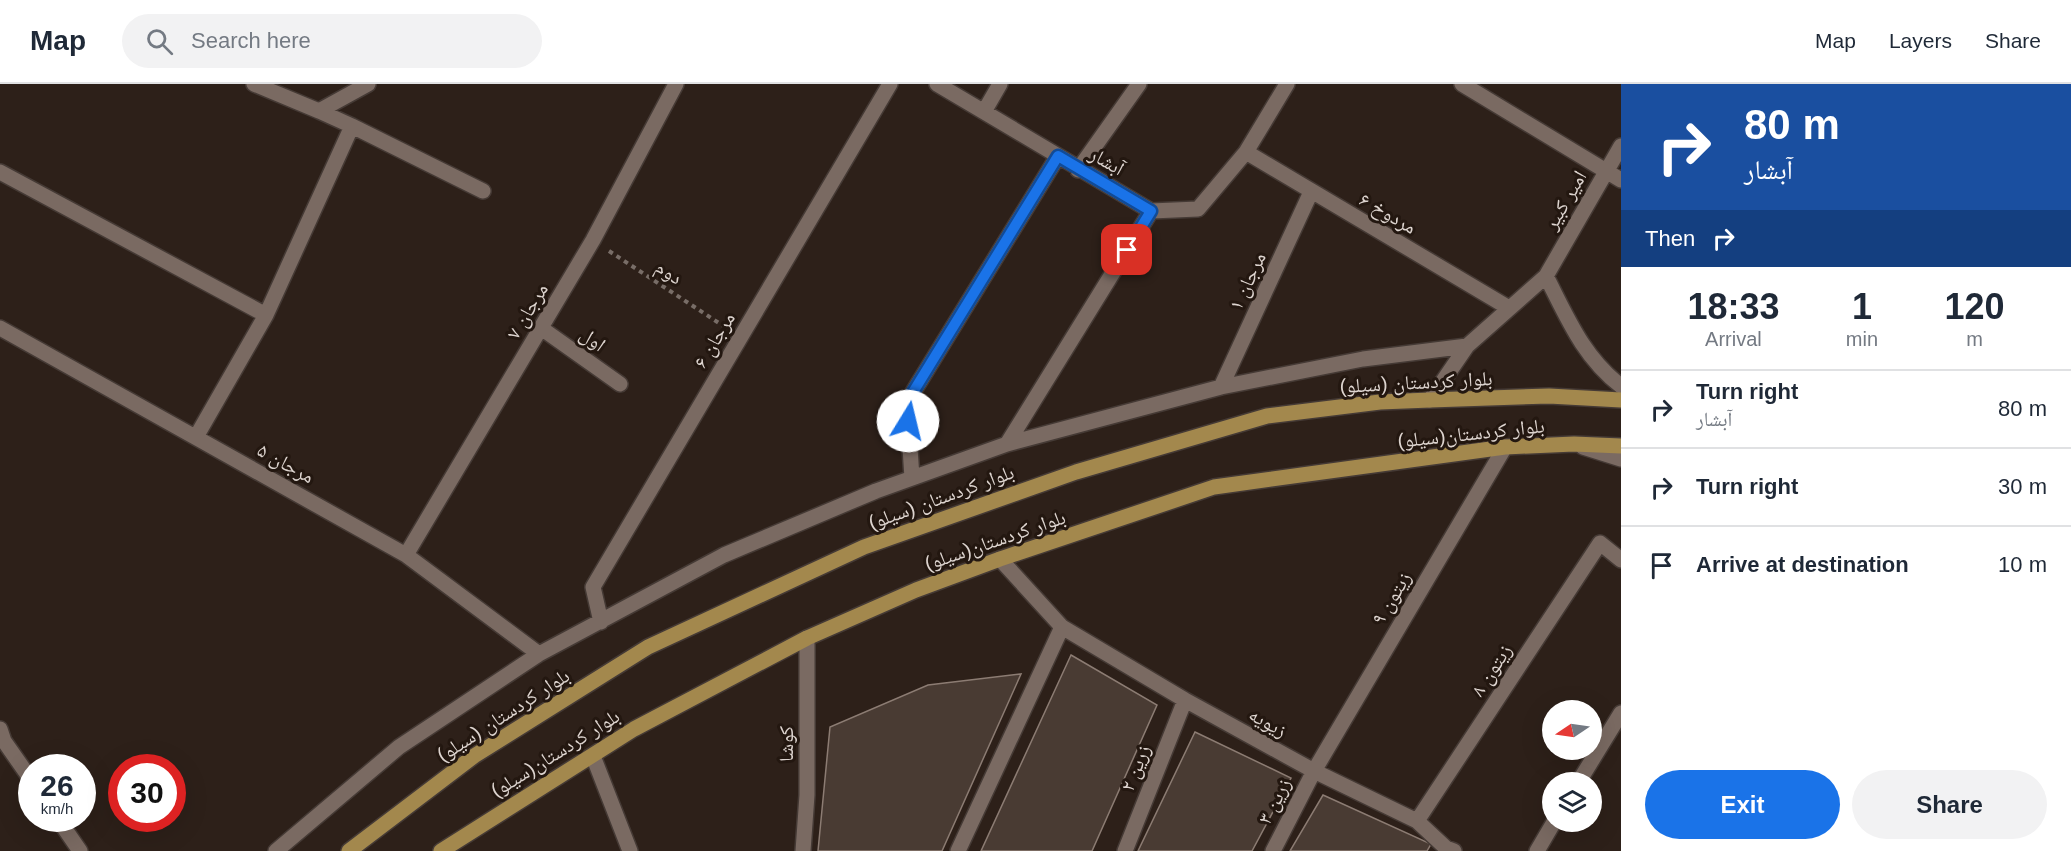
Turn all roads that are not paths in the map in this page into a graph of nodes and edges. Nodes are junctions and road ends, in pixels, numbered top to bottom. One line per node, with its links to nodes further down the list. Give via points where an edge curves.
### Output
1 (254, 84): 11 (street)
2 (368, 84): 11 (street)
3 (676, 84): 27 (street, مرجان ۷)
4 (890, 84): 44 (street, مرجان ۶, via 593,587)
5 (937, 84): 10 (street, آبشار)
6 (1000, 84): 10 (street)
7 (1139, 84): 16 (street)
8 (1287, 84): 14 (street)
9 (1462, 84): 17 (street)
10 (985, 110): 15 (street, آبشار)
11 (319, 111): 12 (street)
12 (352, 126): 20 (street); 25 (street)
13 (1621, 146): 17 (street, امیر کبیر)
14 (1246, 152): 21 (street, مردوخ ۶); 22 (street, via 1198,209)
15 (1058, 156): 16 (street, آبشار); 40 (street, via 907,402)
16 (1078, 170): 22 (street, آبشار)
17 (1605, 171): 19 (street); 23 (street, امیر کبیر)
18 (0, 172): 25 (street)
19 (1621, 180)
20 (483, 191)
21 (1311, 192): 24 (street, مردوخ ۶); 31 (street, مرجان ۱)
22 (1151, 211): 35 (street)
23 (1546, 276): 24 (street, امیر کبیر); 30 (street, via 1582,346 1600,370)
24 (1509, 308): 28 (street, امیر کبیر)
25 (266, 315): 34 (street)
26 (0, 328): 34 (street, مرجان ۵)
27 (541, 328): 29 (street, اول); 41 (street, مرجان ۷)
28 (1467, 346): 31 (street, via 1363,359); 32 (street, امیر کبیر)
29 (620, 384)
30 (1621, 386)
31 (1221, 387): 35 (street)
32 (1430, 400): 33 (main road, بلوار کردستان (سیلو), via 1549,396); 61 (main road, بلوار کردستان (سیلو), via 1267,416 1076,472 864,547 648,647 474,756)
33 (1621, 400)
34 (196, 437): 41 (street, مرجان ۵)
35 (1006, 444): 40 (street)
36 (1574, 444): 37 (main road, بلوار کردستان(سیلو)); 38 (main road, بلوار کردستان(سیلو)); 39 (street)
37 (1621, 446)
38 (1505, 447): 42 (main road, بلوار کردستان(سیلو), via 1214,487); 53 (street, زیتون ۹)
39 (1621, 459)
40 (912, 478): 44 (street, via 724,555)
41 (406, 555): 47 (street, مرجان ۵)
42 (1000, 559): 45 (street, زیویه); 46 (main road, بلوار کردستان(سیلو), via 916,590)
43 (1621, 560): 55 (street, زیتون ۸, via 1600,543)
44 (601, 622): 47 (street)
45 (1062, 627): 48 (street, زیویه); 65 (street)
46 (807, 638): 51 (main road, بلوار کردستان(سیلو), via 634,729); 64 (street, کوشا)
47 (539, 654): 60 (street, via 399,747)
48 (1185, 700): 53 (street, زیویه); 66 (street, زرین ۲)
49 (1621, 713): 54 (street)
50 (0, 729): 52 (street)
51 (593, 756): 62 (main road, بلوار کردستان(سیلو)); 63 (street)
52 (18, 761)
53 (1314, 771): 55 (street, زیویه); 67 (street, زرین ۳)
54 (1585, 772)
55 (1417, 821): 58 (street, زیویه)
56 (67, 832): 59 (street)
57 (1548, 832): 68 (street)
58 (1448, 850)
59 (80, 851)
60 (276, 851)
61 (349, 851)
62 (441, 851)
63 (630, 851)
64 (803, 851)
65 (958, 851)
66 (1125, 851)
67 (1273, 851)
68 (1537, 851)

